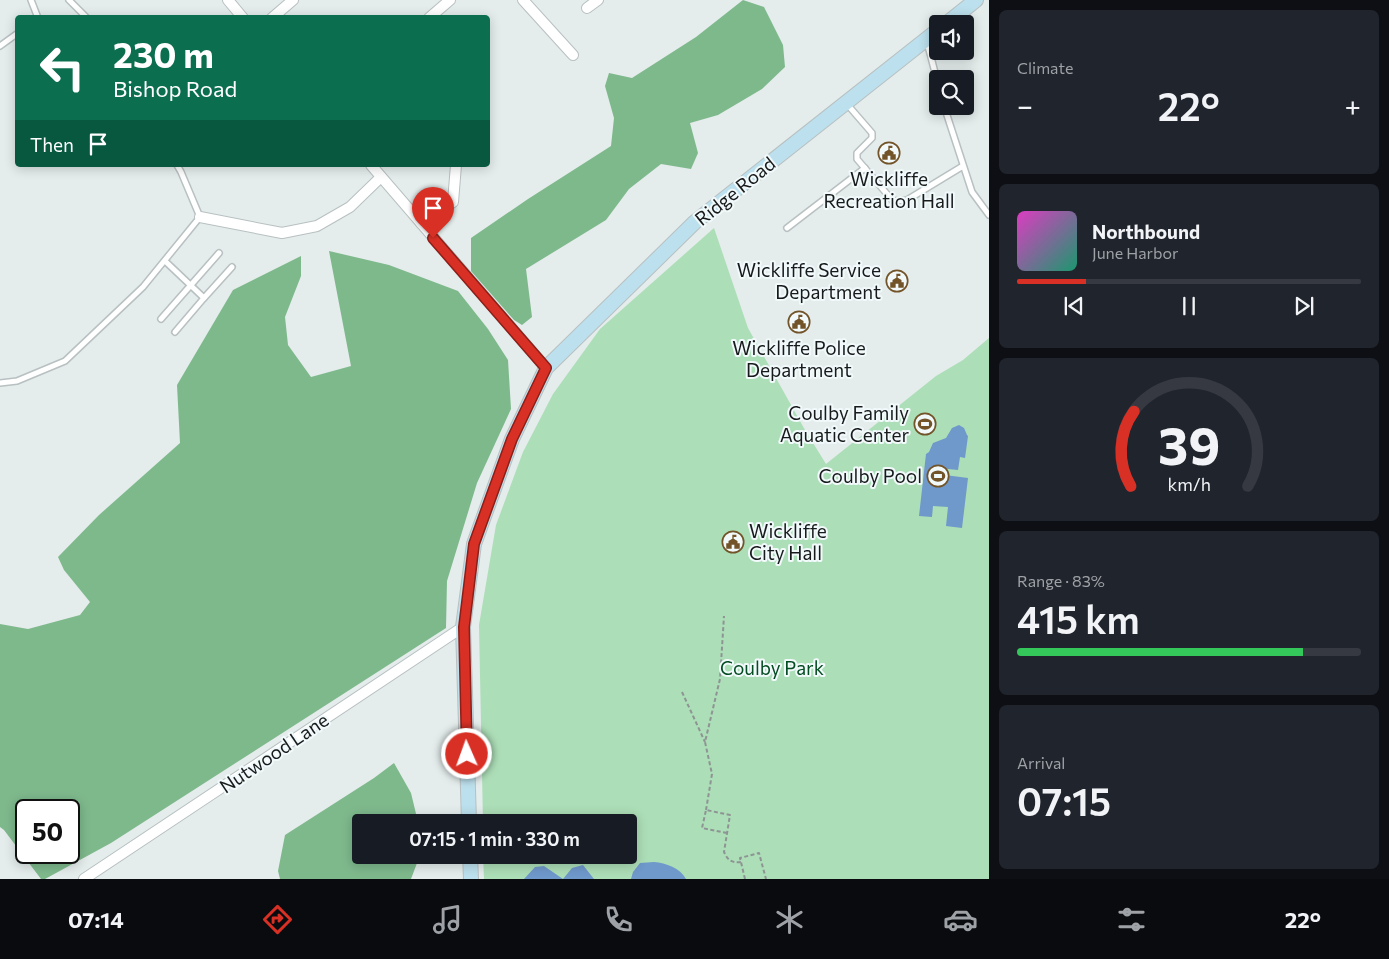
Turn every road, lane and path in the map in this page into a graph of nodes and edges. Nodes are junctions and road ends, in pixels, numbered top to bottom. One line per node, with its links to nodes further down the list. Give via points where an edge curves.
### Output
1 (31, 0): 10 (lane)
2 (69, 0): 11 (lane)
3 (228, 0): 12 (street)
4 (293, 0): 13 (street)
5 (450, 0): 14 (street)
6 (523, 0): 19 (street)
7 (598, 0): 9 (street)
8 (976, 0): 15 (main road)
9 (587, 8)
10 (37, 15)
11 (84, 15)
12 (240, 15)
13 (276, 15)
14 (432, 15)
15 (957, 15)
16 (15, 35): 18 (lane)
17 (929, 37): 20 (main road, Ridge Road)
18 (0, 46)
19 (573, 55)
20 (846, 103): 26 (lane, via 872,133 872,138 856,153); 39 (main road, Ridge Road, via 695,222)
21 (947, 115): 22 (lane)
22 (964, 166): 26 (lane, via 907,200 897,201 893,201); 28 (lane, via 972,192)
23 (178, 167): 29 (lane)
24 (373, 167): 27 (street)
25 (456, 167): 30 (street, via 453,202)
26 (865, 168): 31 (lane)
27 (381, 177): 29 (street, via 350,207 317,226 282,233); 30 (street)
28 (989, 215)
29 (200, 217): 33 (lane)
30 (421, 223): 39 (street)
31 (787, 228)
32 (219, 253): 35 (lane)
33 (165, 261): 35 (lane); 40 (lane, via 143,287 65,361 17,381)
34 (232, 268): 36 (lane)
35 (190, 285): 36 (lane); 37 (lane)
36 (204, 298): 38 (lane)
37 (161, 319)
38 (175, 332)
39 (546, 368): 42 (main road, Ridge Road, via 512,439 474,544)
40 (0, 384)
41 (724, 616): 44 (path, via 720,679)
42 (464, 627): 46 (main road, Ridge Road); 50 (street, Nutwood Lane)
43 (682, 692): 44 (path)
44 (705, 742): 45 (path, via 712,774)
45 (706, 810): 47 (path, via 730,815); 47 (path, via 702,828)
46 (470, 814)
47 (727, 833): 48 (path, via 726,857 733,862)
48 (741, 862): 52 (path); 53 (path, via 740,858 758,853)
49 (470, 864): 51 (main road)
50 (84, 879)
51 (471, 879)
52 (745, 879)
53 (766, 879)

